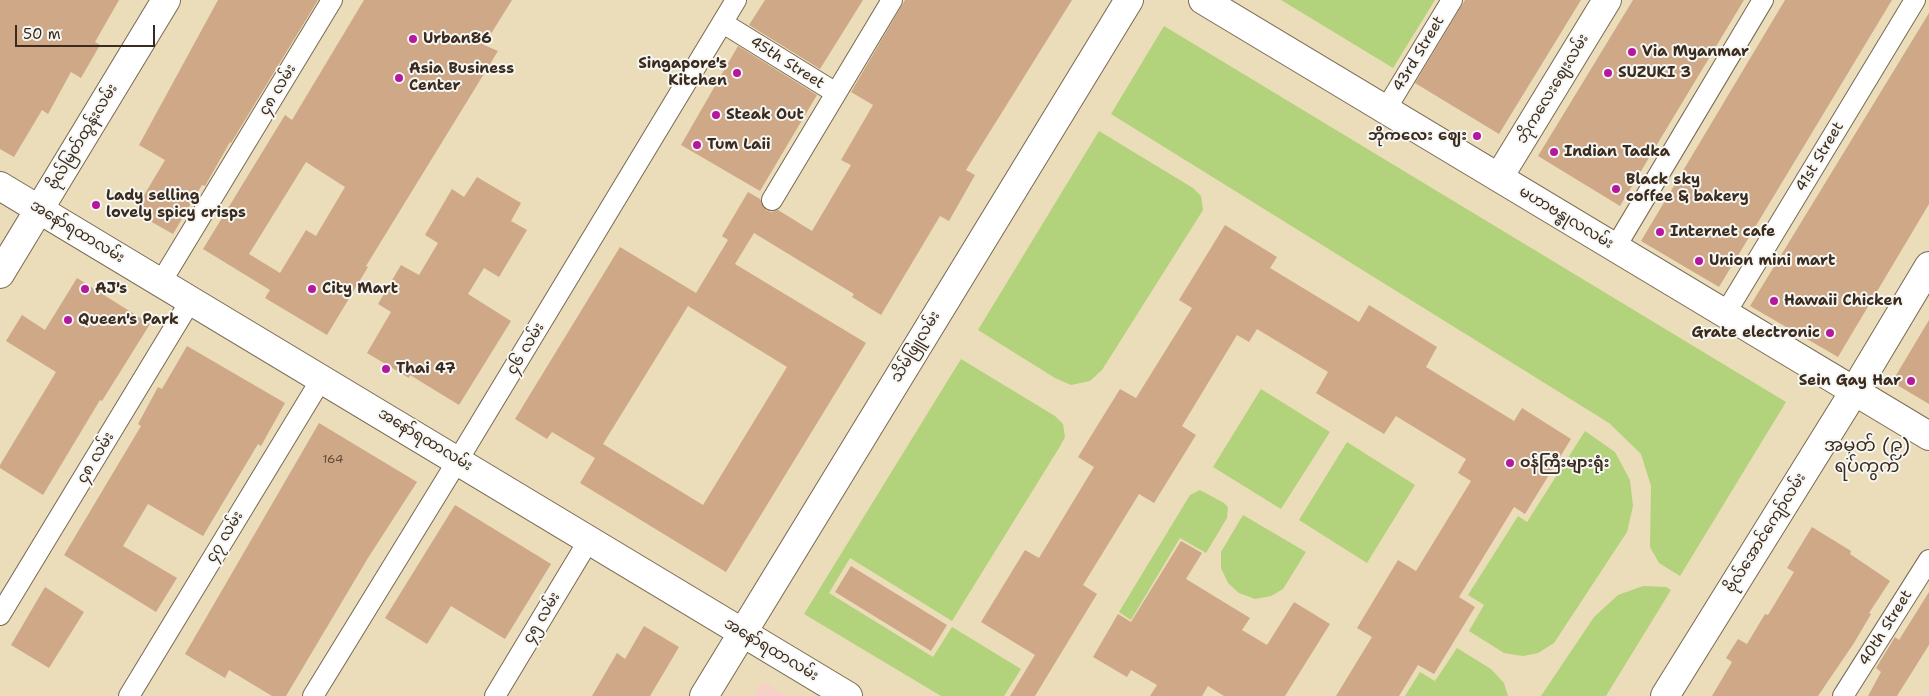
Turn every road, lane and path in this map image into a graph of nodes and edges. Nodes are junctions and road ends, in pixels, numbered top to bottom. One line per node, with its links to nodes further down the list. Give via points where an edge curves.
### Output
1 (166, 0): 17 (main road, ဗိုလ်မြတ်ထွန်းလမ်း)
2 (332, 0): 21 (street, ၄၈ လမ်း)
3 (736, 0): 11 (street, ၄၆ လမ်း)
4 (892, 0): 12 (street, 45th Street)
5 (1129, 0): 31 (main road, သိမ်ဖြူလမ်း)
6 (1202, 0): 13 (main road, မဟာဗန္ဓုလလမ်း)
7 (1452, 0): 13 (street, 43rd Street)
8 (1607, 0): 14 (main road, ဘိုကလေးဈေးလမ်း)
9 (1763, 0): 18 (street)
10 (1915, 0): 23 (street, 41st Street)
11 (723, 23): 12 (street, 45th Street); 27 (street, ၄၆ လမ်း)
12 (836, 93): 16 (street)
13 (1386, 109): 14 (main road, မဟာဗန္ဓုလလမ်း)
14 (1499, 177): 18 (main road, မဟာဗန္ဓုလလမ်း)
15 (0, 186): 17 (main road, အနော်ရထာလမ်း)
16 (772, 200)
17 (40, 210): 20 (main road, ဗိုလ်မြတ်ထွန်းလမ်း); 21 (main road, အနော်ရထာလမ်း)
18 (1615, 248): 23 (main road, မဟာဗန္ဓုလလမ်း)
19 (1929, 266): 25 (main road, ဗိုလ်အောင်ကျော်လမ်း)
20 (0, 274)
21 (161, 282): 22 (main road, အနော်ရထာလမ်း)
22 (191, 300): 24 (main road, အနော်ရထာလမ်း); 30 (street, ၄၈ လမ်း)
23 (1725, 314): 25 (main road, မဟာဗန္ဓုလလမ်း)
24 (322, 378): 27 (main road, အနော်ရထာလမ်း); 32 (street, ၄၇ လမ်း)
25 (1854, 390): 26 (main road, မဟာဗန္ဓုလလမ်း); 37 (main road, ဗိုလ်အောင်ကျော်လမ်း)
26 (1929, 436)
27 (458, 460): 28 (main road, အနော်ရထာလမ်း); 33 (street, ၄၆ လမ်း)
28 (589, 540): 31 (main road, အနော်ရထာလမ်း); 34 (street, ၄၅ လမ်း)
29 (1929, 560): 38 (street, 40th Street)
30 (0, 615)
31 (742, 634): 35 (main road, သိမ်ဖြူလမ်း); 36 (main road, အနော်ရထာလမ်း)
32 (129, 696)
33 (313, 696)
34 (495, 696)
35 (704, 696)
36 (848, 696)
37 (1666, 696)
38 (1843, 696)

